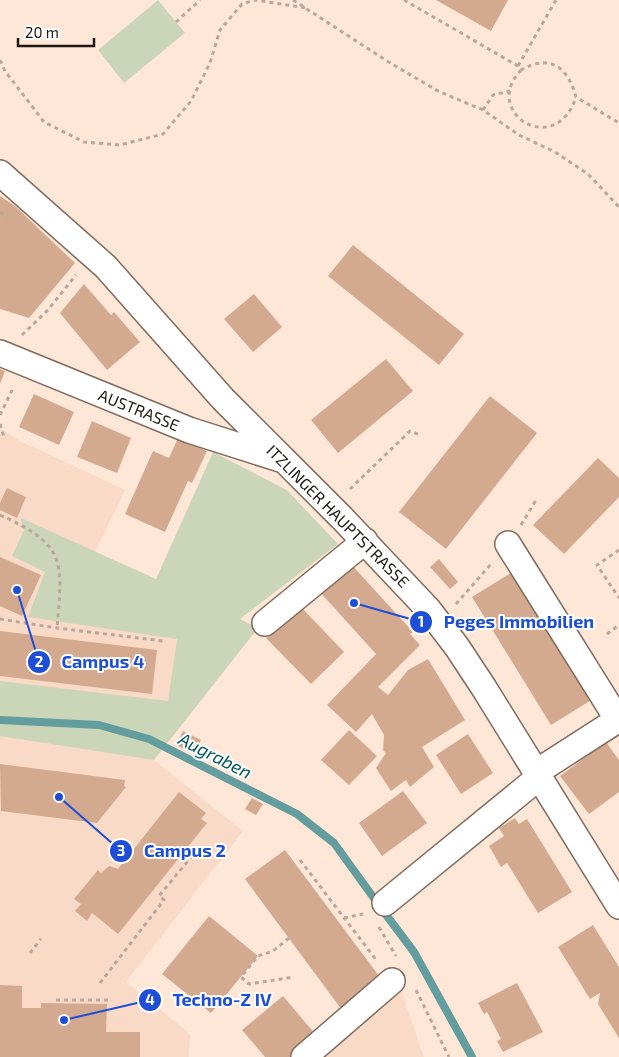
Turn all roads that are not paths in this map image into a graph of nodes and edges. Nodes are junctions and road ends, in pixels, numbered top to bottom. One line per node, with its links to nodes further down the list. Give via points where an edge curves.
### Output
1 (0, 173): 3 (street, ITZLINGER HAUPTSTRASSE, via 106,268 223,399)
2 (0, 353): 3 (street, AUSTRASSE, via 189,430)
3 (282, 459): 4 (street, ITZLINGER HAUPTSTRASSE)
4 (365, 541): 6 (street); 8 (street, ITZLINGER HAUPTSTRASSE, via 428,609 457,647)
5 (508, 544): 7 (street)
6 (265, 623)
7 (618, 719): 8 (street)
8 (536, 775): 9 (street, ITZLINGER HAUPTSTRASSE); 10 (street)
9 (619, 906)
10 (381, 912)
11 (401, 975): 12 (street)
12 (304, 1057)

